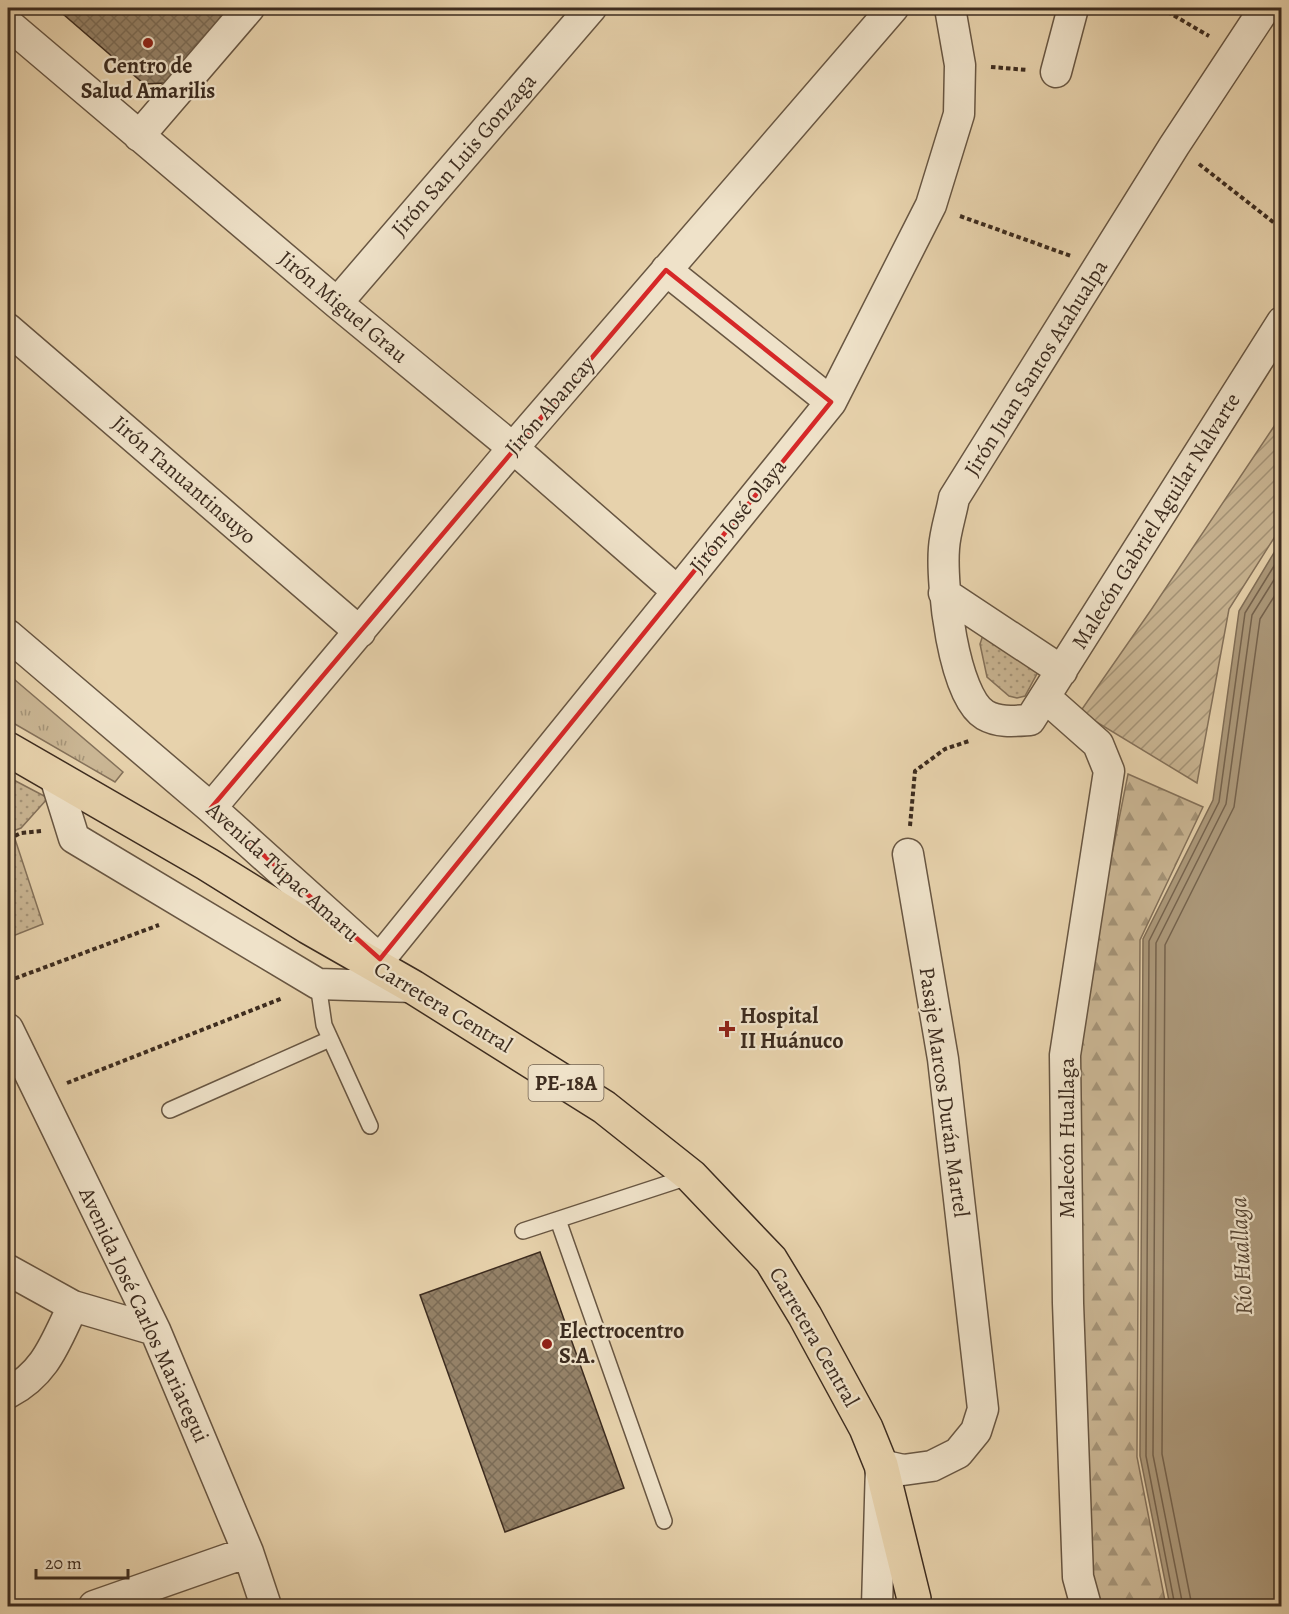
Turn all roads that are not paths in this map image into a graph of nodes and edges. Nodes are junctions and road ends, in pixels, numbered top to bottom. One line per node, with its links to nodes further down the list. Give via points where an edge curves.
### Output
1 (249, 8): 9 (street)
2 (591, 8): 11 (street, Jirón San Luis Gonzaga)
3 (893, 8): 10 (street, Jirón Abancay)
4 (950, 8): 14 (street, Jirón José Olaya, via 960,65 959,114 931,205)
5 (1073, 8): 8 (street)
6 (1265, 8): 17 (street, Jirón Juan Santos Atahualpa, via 954,498 944,547)
7 (8, 24): 9 (street, Jirón Miguel Grau)
8 (1056, 72)
9 (139, 136): 11 (street, Jirón Miguel Grau)
10 (666, 270): 14 (street); 15 (street, Jirón Abancay)
11 (338, 303): 15 (street, Jirón Miguel Grau)
12 (1281, 322): 20 (street, Malecón Gabriel Aguilar Nalvarte)
13 (8, 329): 18 (street, Jirón Tanuantinsuyo)
14 (831, 402): 16 (street, Jirón José Olaya)
15 (513, 448): 16 (street, Jirón Miguel Grau); 18 (street, Jirón Abancay)
16 (677, 591): 26 (street, Jirón José Olaya)
17 (944, 593): 20 (street); 21 (street, Jirón Juan Santos Atahualpa, via 952,645 972,704 985,715 1004,722)
18 (360, 632): 24 (street, Jirón Abancay)
19 (8, 635): 24 (street, Avenida Túpac Amaru)
20 (1062, 671): 21 (street, Malecón Gabriel Aguilar Nalvarte)
21 (1038, 709): 47 (street, Malecón Huallaga, via 1098,744 1109,771 1065,1055 1068,1303 1078,1577)
22 (8, 749): 23 (highway, Carretera Central / PE-18A)
23 (55, 777): 27 (street, via 74,838); 28 (highway, Carretera Central / PE-18A)
24 (211, 807): 26 (street, Avenida Túpac Amaru)
25 (908, 854): 40 (street, Pasaje Marcos Durán Martel, via 943,1059 982,1408 976,1431 958,1453 932,1466 903,1470)
26 (380, 959): 28 (street, Avenida Túpac Amaru)
27 (318, 984): 28 (street); 30 (lane)
28 (413, 987): 33 (highway, Carretera Central / PE-18A, via 604,1107)
29 (9, 1035): 38 (street, Avenida José Carlos Mariategui)
30 (330, 1039): 31 (lane); 32 (lane)
31 (170, 1110)
32 (370, 1126)
33 (690, 1176): 34 (lane); 40 (highway, Carretera Central / PE-18A, via 771,1260 806,1316 866,1428)
34 (558, 1220): 35 (lane); 41 (lane)
35 (523, 1231)
36 (8, 1270): 37 (street)
37 (73, 1306): 38 (street); 39 (street, via 45,1364)
38 (155, 1329): 42 (street, Avenida José Carlos Mariategui)
39 (8, 1393)
40 (881, 1465): 45 (street); 46 (highway, Carretera Central / PE-18A)
41 (663, 1521)
42 (248, 1552): 43 (street); 44 (street, Avenida José Carlos Mariategui)
43 (94, 1606)
44 (266, 1606)
45 (877, 1606)
46 (914, 1606)
47 (1086, 1606)

